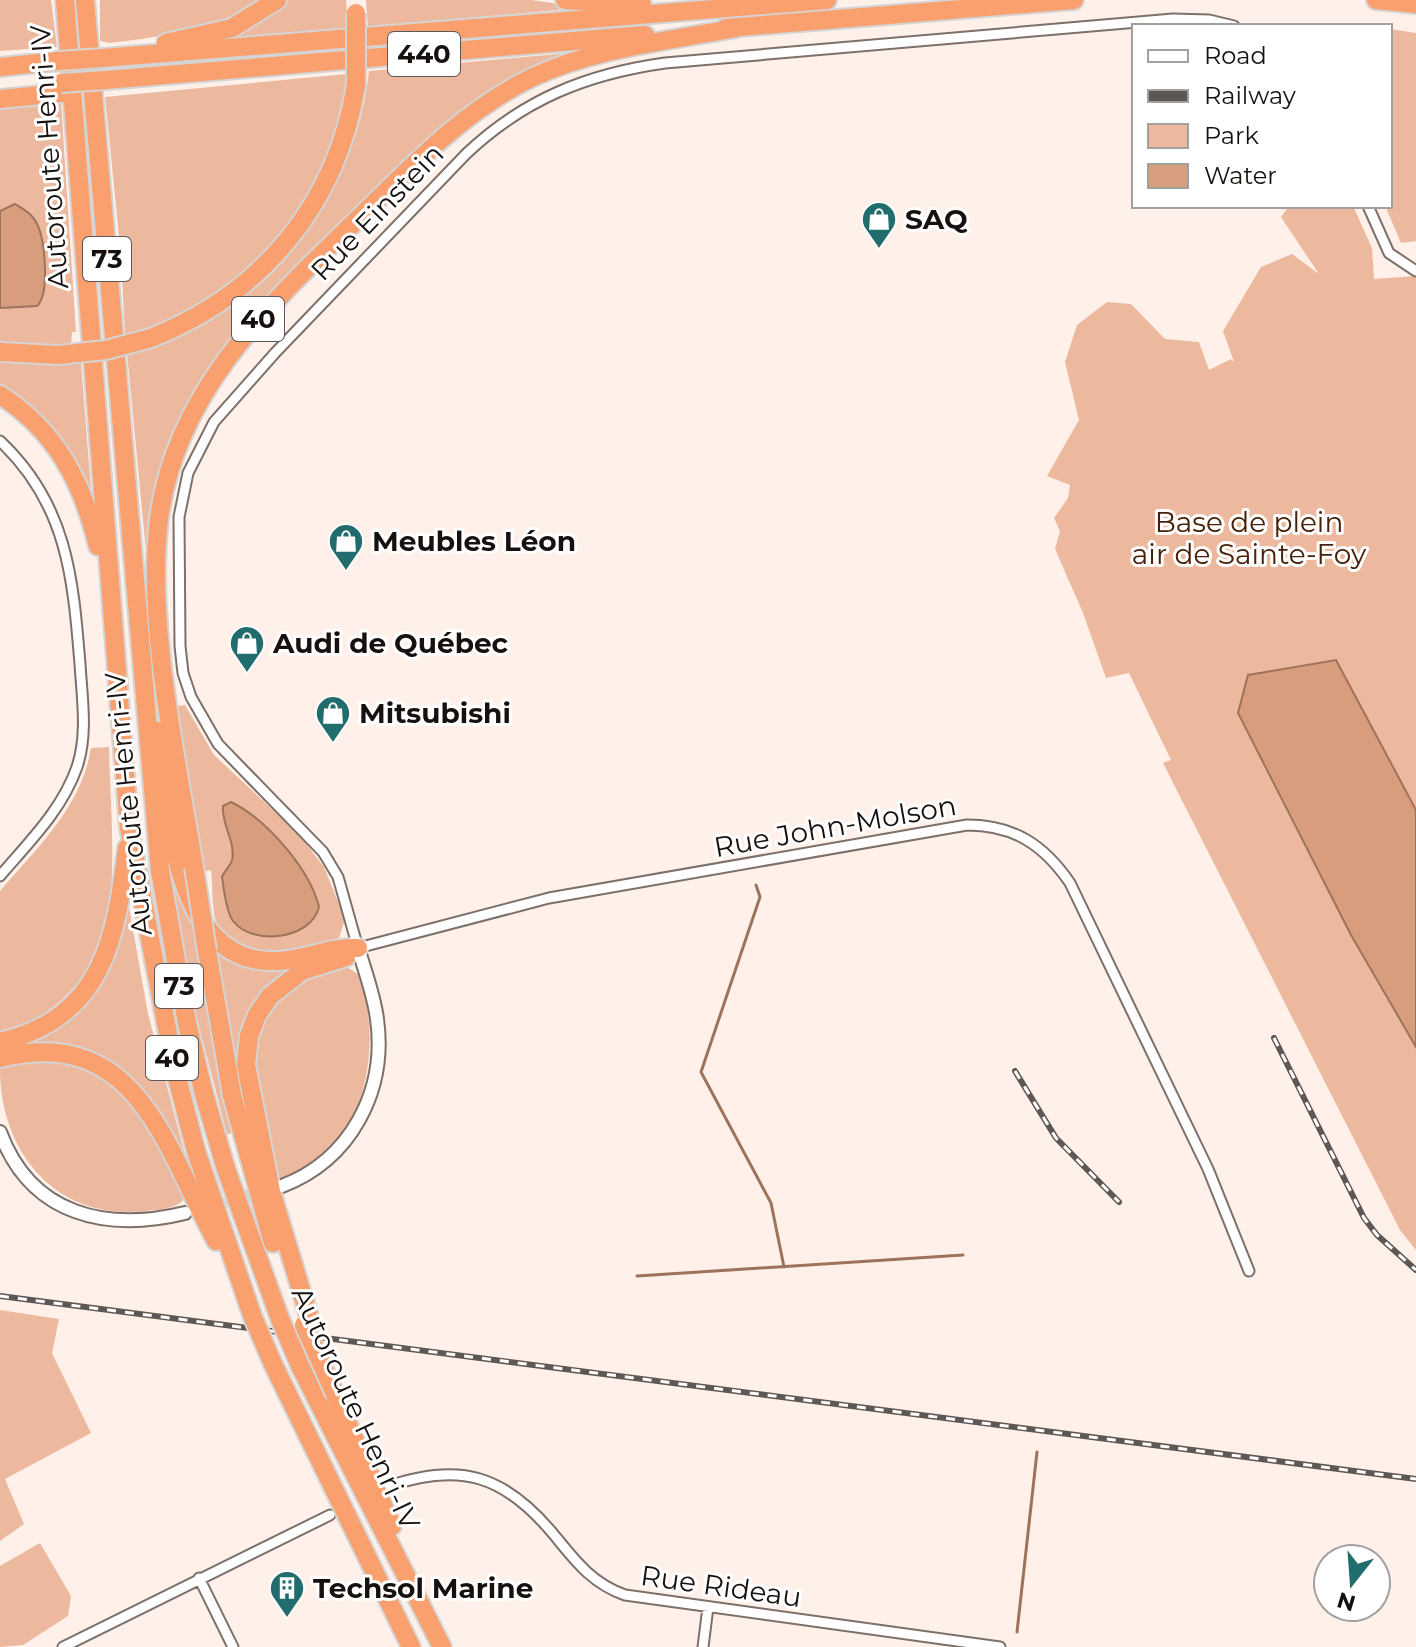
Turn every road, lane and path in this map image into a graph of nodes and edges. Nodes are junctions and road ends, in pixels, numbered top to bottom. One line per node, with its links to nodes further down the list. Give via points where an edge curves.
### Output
1 (62, 0): 26 (highway, Autoroute Henri-IV / 40)
2 (88, 0): 23 (highway, Autoroute Henri-IV / 73)
3 (277, 0): 13 (highway, via 232,28)
4 (565, 0): 10 (highway)
5 (827, 0): 10 (highway)
6 (1074, 0): 12 (highway, 40)
7 (1376, 0): 8 (highway)
8 (1416, 4)
9 (355, 7): 22 (highway, bridge, via 356,85 347,130 332,172 289,241 227,299 151,338 58,355)
10 (710, 10): 13 (highway)
11 (1226, 24): 29 (street, Rue Einstein, via 1164,20 674,62 592,77 550,93 499,123 285,342 214,422 188,473 177,556 183,673 202,722 218,744 323,852 338,877)
12 (736, 28): 18 (highway, 440, bridge); 37 (highway, 40, bridge, via 574,62 481,107 427,152 280,295 211,379 173,460 157,548 171,728 243,1141 265,1219)
13 (106, 58): 15 (highway, bridge)
14 (0, 60): 15 (highway)
15 (52, 62): 16 (highway)
16 (0, 67)
17 (0, 88): 18 (highway, 440)
18 (62, 88): 19 (highway)
19 (0, 99)
20 (1369, 208): 21 (street, via 1389,253)
21 (1416, 271)
22 (0, 352)
23 (118, 390): 29 (highway, via 142,559 161,754 179,870 191,904 213,936 251,959 273,961); 42 (highway, Autoroute Henri-IV / 73, bridge, via 152,799 187,1023 226,1169 280,1319)
24 (0, 395): 26 (highway, via 40,427 70,467 89,514)
25 (0, 441): 28 (street, via 41,491 65,545 84,717 77,766 65,795)
26 (110, 597): 27 (highway, Autoroute Henri-IV / 40)
27 (129, 827): 30 (highway, via 117,923 94,979 48,1025); 36 (highway, Autoroute Henri-IV / 40, via 174,1066)
28 (0, 876)
29 (358, 948): 33 (street, Rue Einstein, via 379,1043 364,1112 340,1149 304,1178); 35 (street, Rue John-Molson, via 549,898 967,825 1015,833 1038,844 1070,883 1202,1155); 37 (highway, via 284,983 257,1015 249,1036 251,1100)
30 (0, 1042)
31 (0, 1058): 36 (highway, via 27,1051 71,1054 125,1083 165,1135)
32 (0, 1132): 34 (street, via 26,1175 75,1211 107,1222 135,1223)
33 (282, 1186)
34 (185, 1213)
35 (1249, 1271)
36 (239, 1283): 45 (highway, Autoroute Henri-IV / 40, bridge)
37 (308, 1324): 42 (highway, 40, bridge)
38 (386, 1487): 41 (street, Rue Rideau, via 434,1473 456,1472 488,1481 531,1509 580,1568 608,1589)
39 (330, 1515): 40 (street)
40 (199, 1578): 43 (street); 44 (street)
41 (708, 1607): 46 (street); 47 (street, Rue Rideau)
42 (440, 1643)
43 (63, 1647)
44 (233, 1647)
45 (411, 1647)
46 (703, 1647)
47 (1000, 1647)

